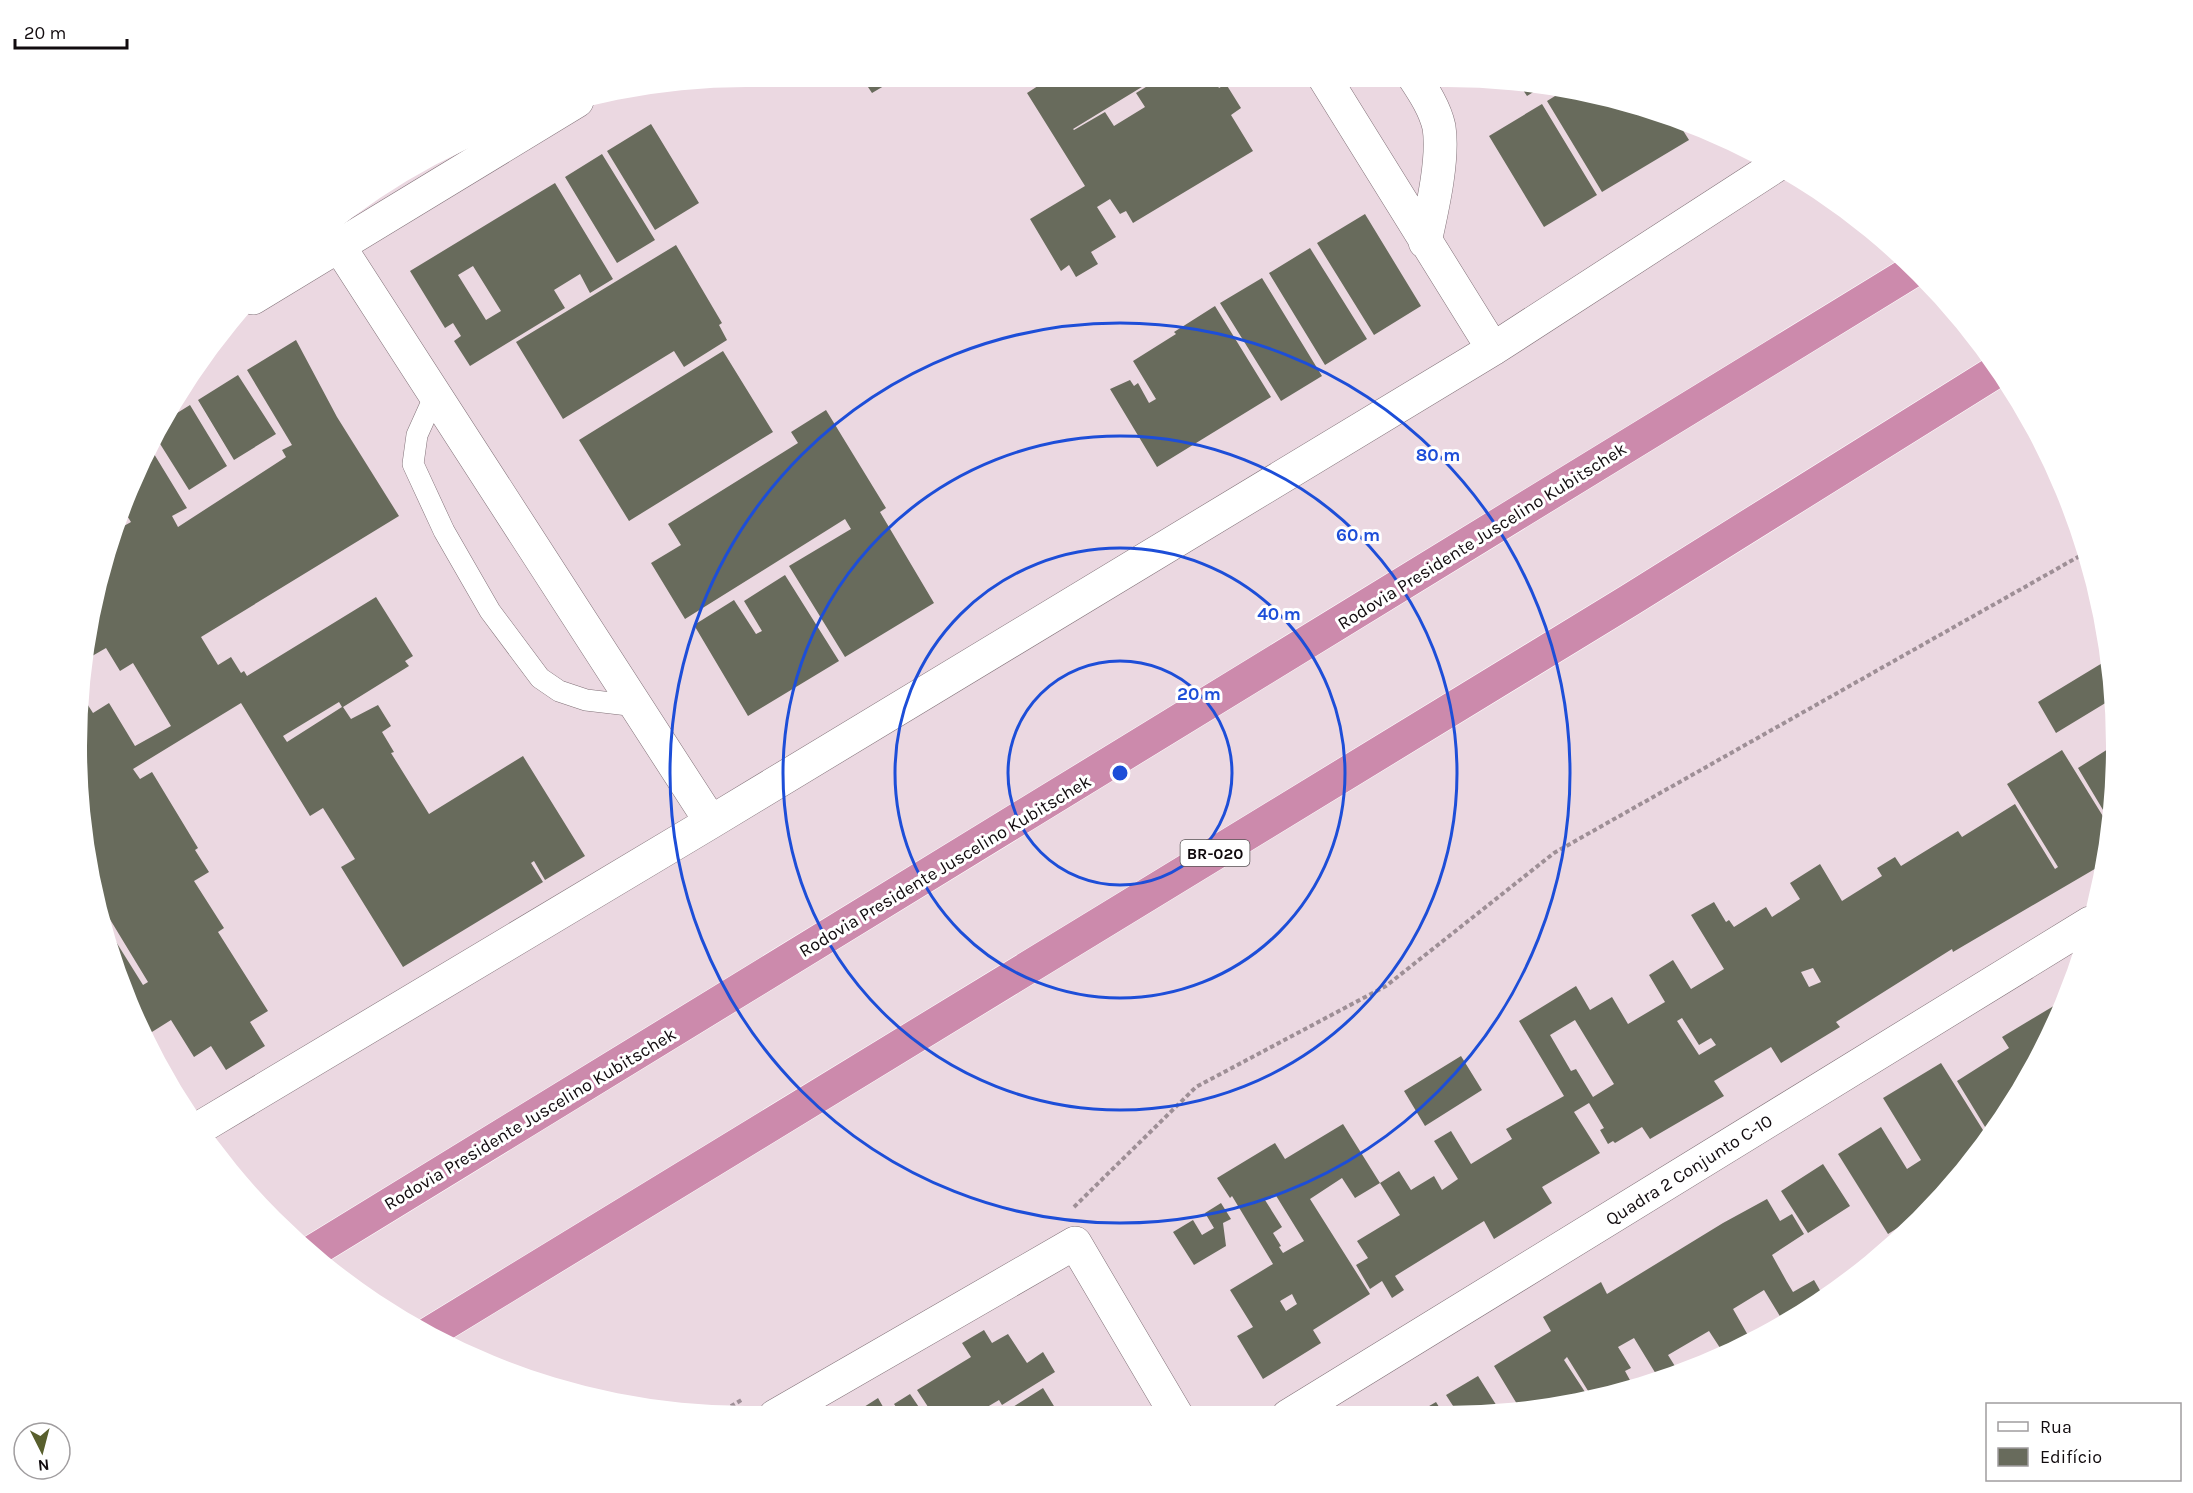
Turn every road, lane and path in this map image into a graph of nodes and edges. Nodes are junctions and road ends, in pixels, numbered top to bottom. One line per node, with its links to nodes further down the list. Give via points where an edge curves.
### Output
1 (1330, 87): 6 (street)
2 (1420, 87): 6 (street, via 1439,127 1439,162)
3 (544, 119): 5 (street)
4 (1768, 171): 9 (street)
5 (332, 236): 7 (street); 11 (street)
6 (1425, 242): 9 (street)
7 (306, 256)
8 (1907, 275): 18 (highway, Rodovia Presidente Juscelino Kubitschek)
9 (1493, 348): 14 (street)
10 (1991, 375): 19 (highway, BR-020, via 1630,600)
11 (435, 395): 13 (street); 13 (lane, via 417,435 413,465 444,531 490,611 540,678 559,691 586,700)
12 (2078, 557): 17 (path, via 1554,853 1386,986 1196,1087)
13 (637, 706): 14 (street)
14 (711, 822): 16 (street)
15 (2080, 929): 24 (street, Quadra 2 Conjunto C-10)
16 (206, 1124)
17 (1065, 1212)
18 (319, 1248)
19 (437, 1329)
20 (748, 1396): 21 (path)
21 (732, 1406)
22 (792, 1406): 23 (street, via 1075,1243)
23 (1171, 1406)
24 (1304, 1406)

